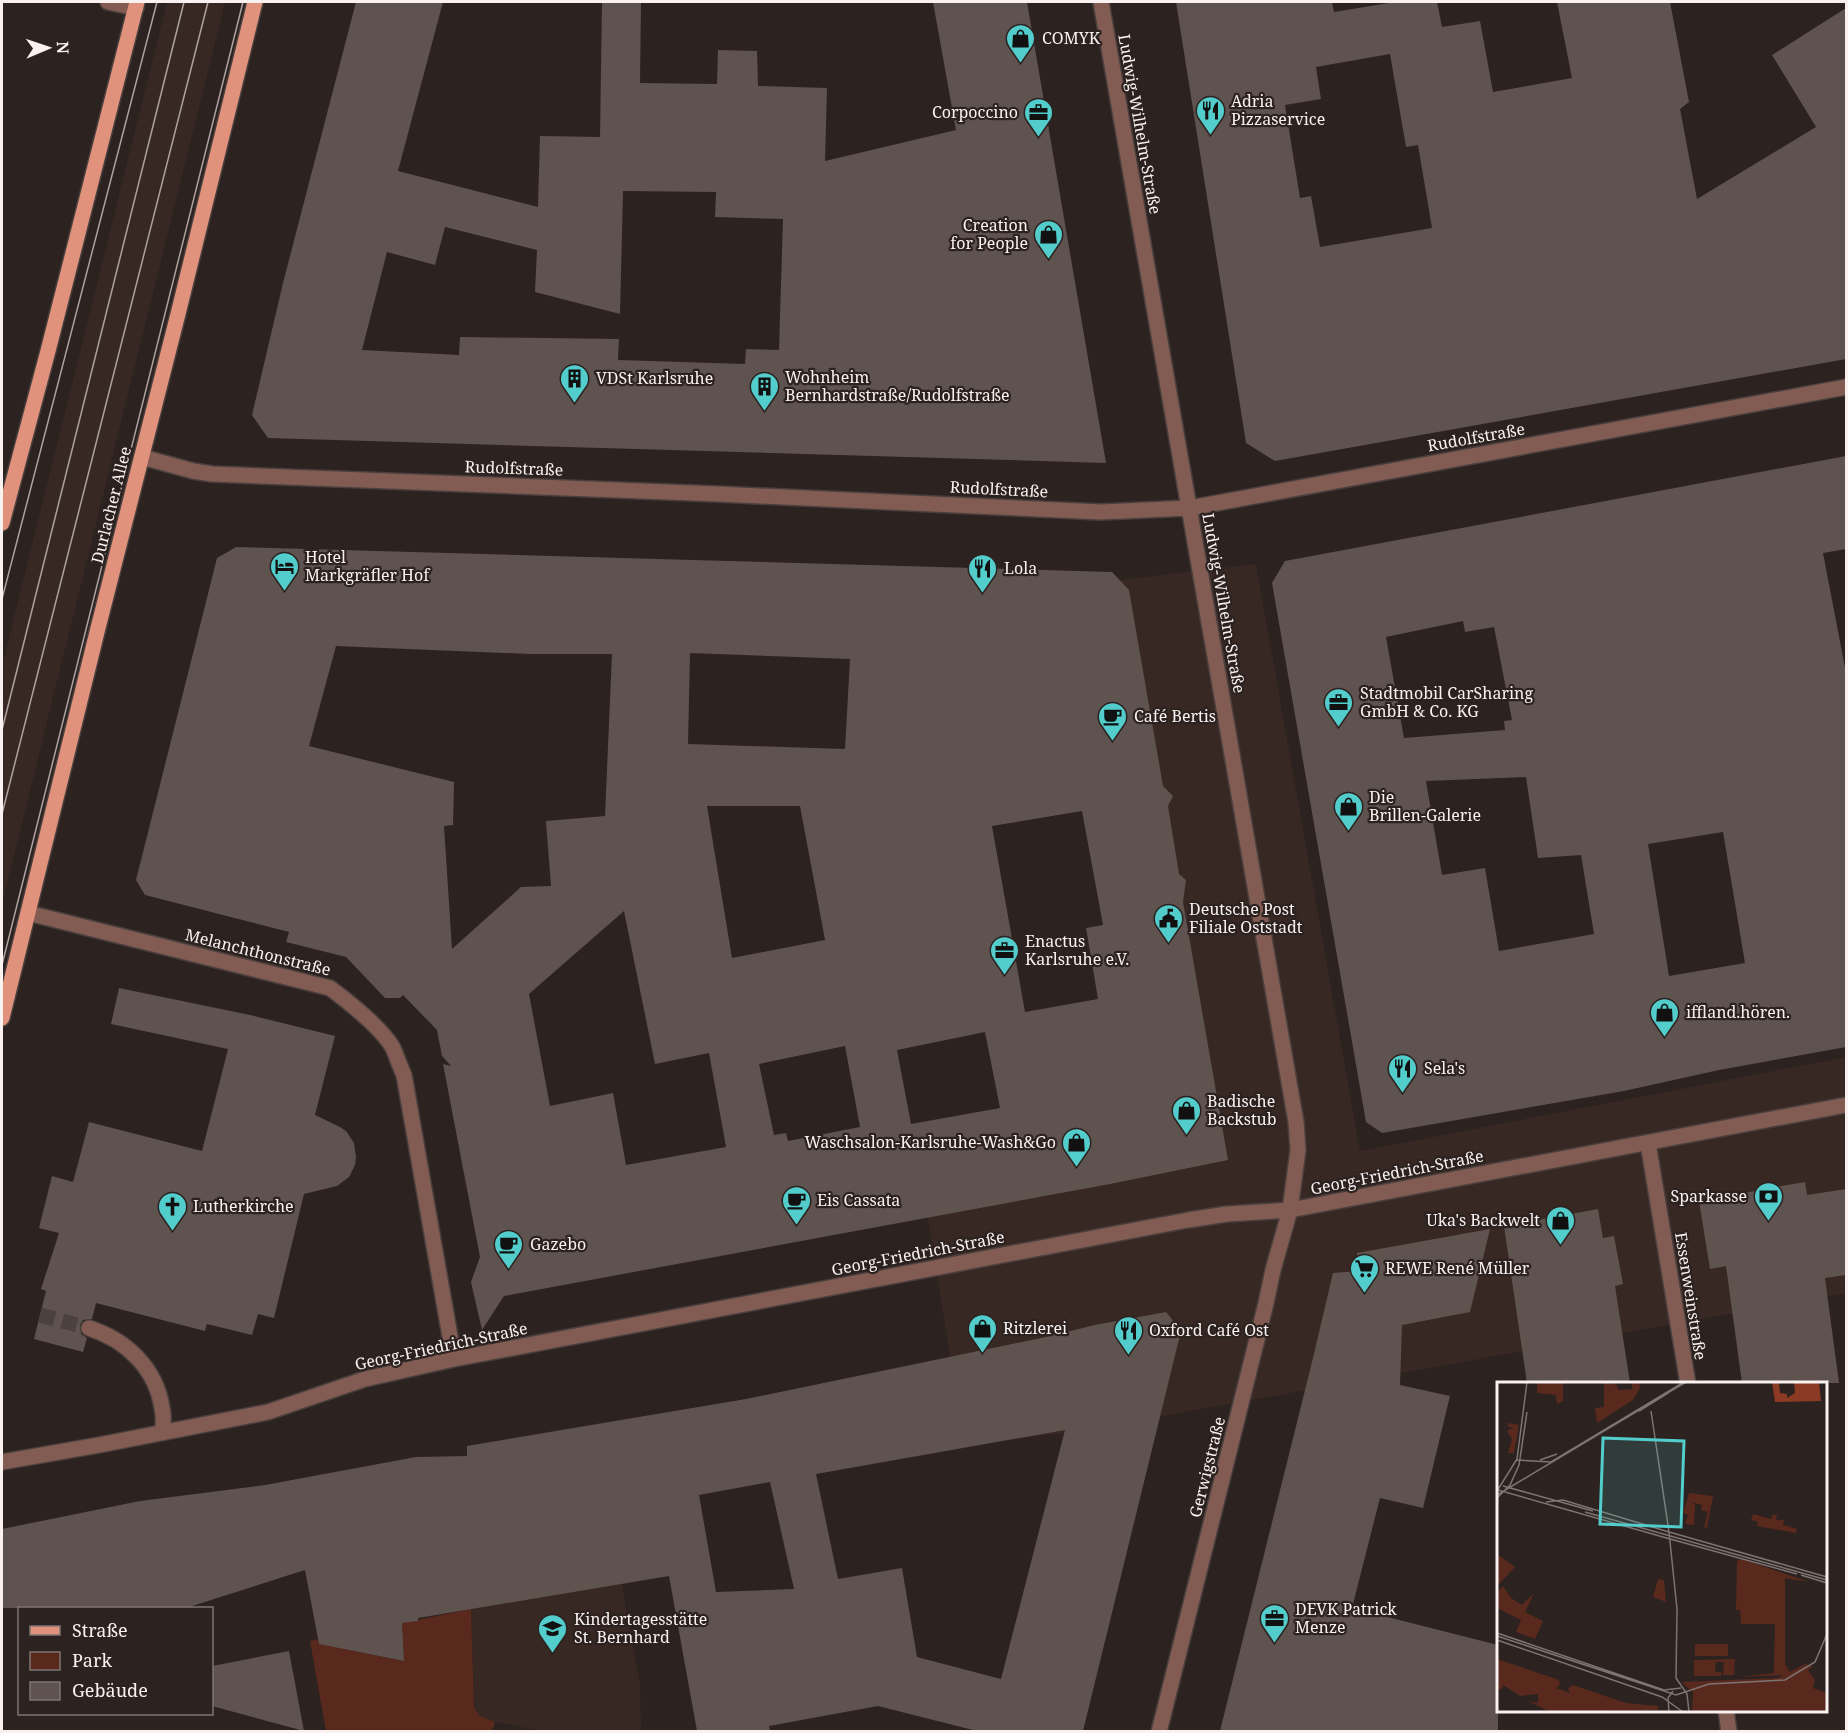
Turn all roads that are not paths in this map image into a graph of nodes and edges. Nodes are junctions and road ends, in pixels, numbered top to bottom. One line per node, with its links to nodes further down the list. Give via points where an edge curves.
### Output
1 (108, 2): 4 (street)
2 (255, 2): 6 (main road, Durlacher Allee)
3 (1101, 2): 7 (street, Ludwig-Wilhelm-Straße)
4 (136, 5): 8 (main road)
5 (1846, 387): 7 (street, Rudolfstraße)
6 (142, 457): 7 (street, Rudolfstraße, via 212,474 1101,512); 9 (main road, Durlacher Allee)
7 (1190, 508): 13 (street, Ludwig-Wilhelm-Straße, via 1296,1122 1298,1150)
8 (2, 524)
9 (28, 914): 10 (main road, Durlacher Allee); 15 (street, Melanchthonstraße, via 330,988 369,1021 392,1047 404,1075)
10 (2, 1018)
11 (1846, 1105): 12 (street, Georg-Friedrich-Straße)
12 (1648, 1143): 13 (street, Georg-Friedrich-Straße); 16 (street, Essenweinstraße)
13 (1290, 1210): 15 (street, Georg-Friedrich-Straße, via 1188,1220); 20 (street, Gerwigstraße)
14 (89, 1328): 17 (street, via 114,1338 143,1364 162,1408)
15 (454, 1359): 17 (street, Georg-Friedrich-Straße, via 365,1379 268,1412)
16 (1688, 1382)
17 (163, 1432): 18 (street, Georg-Friedrich-Straße)
18 (2, 1462)
19 (1726, 1712): 21 (street)
20 (1159, 1731)
21 (1729, 1731)

